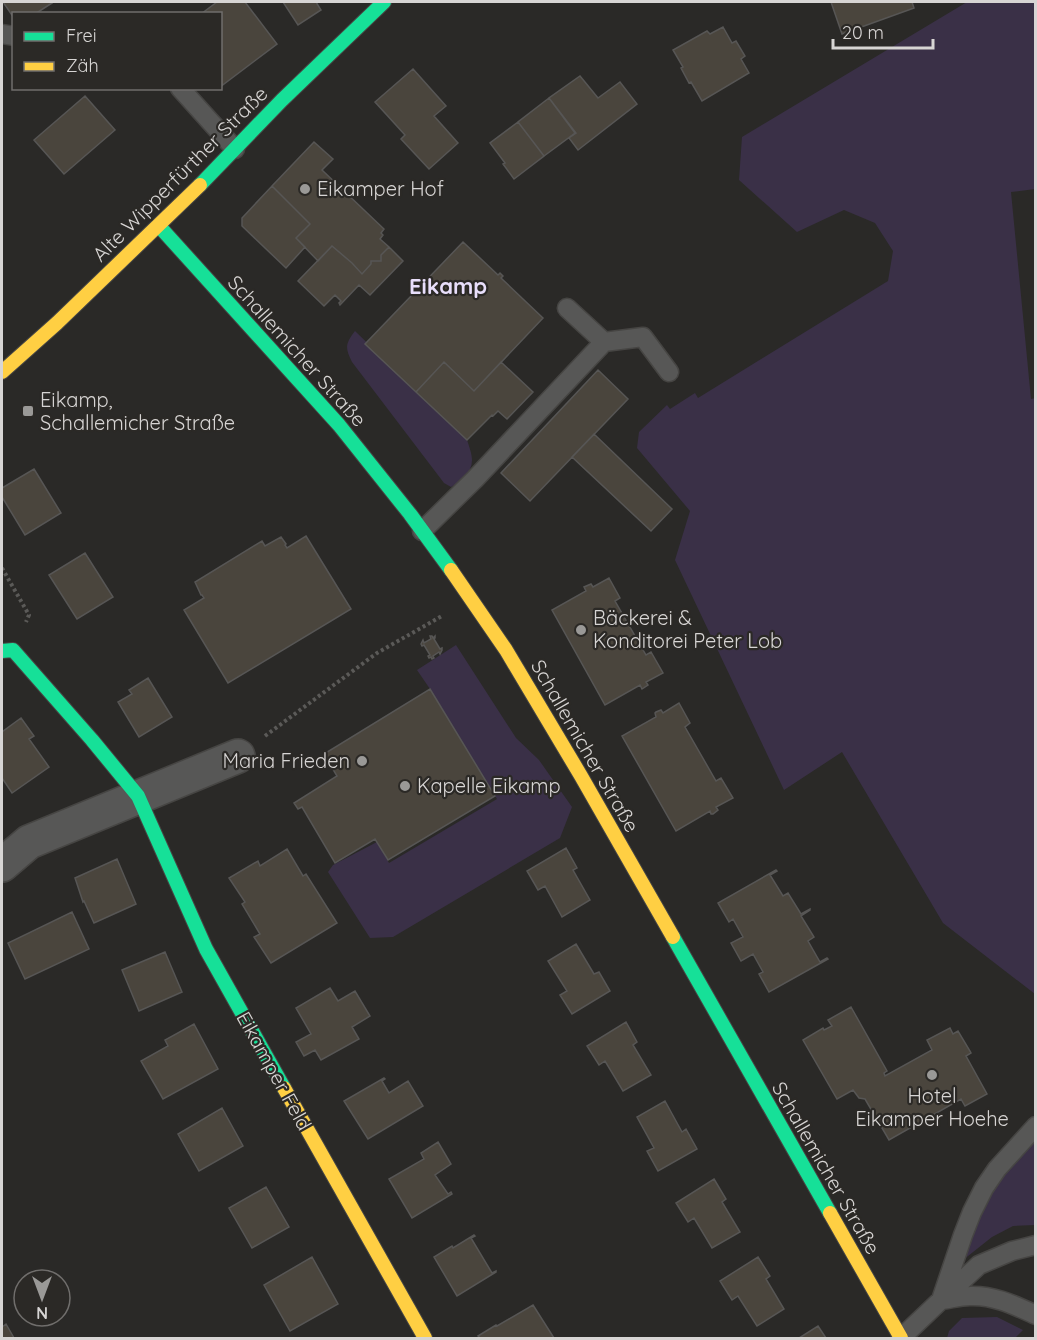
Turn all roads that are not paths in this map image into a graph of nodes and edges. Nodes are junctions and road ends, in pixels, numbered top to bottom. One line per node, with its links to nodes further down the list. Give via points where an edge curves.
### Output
1 (384, 2): 3 (street, Alte Wipperfürther Straße)
2 (182, 90): 3 (lane)
3 (235, 149): 4 (street, Alte Wipperfürther Straße)
4 (159, 226): 7 (street, Alte Wipperfürther Straße); 9 (street, Schallemicher Straße, via 339,425)
5 (567, 308): 6 (lane)
6 (604, 342): 8 (lane, via 643,337); 9 (lane)
7 (2, 372)
8 (669, 372)
9 (422, 531): 19 (street, Schallemicher Straße, via 472,599 533,694)
10 (7, 650): 12 (street, Eikamper Feld, via 92,740)
11 (238, 756): 12 (street)
12 (138, 796): 13 (street, via 29,842); 18 (street, Eikamper Feld, via 206,949)
13 (2, 865)
14 (1035, 1126): 16 (lane, via 984,1188)
15 (1035, 1245): 16 (lane, via 979,1265)
16 (941, 1300): 17 (lane, via 990,1297); 19 (lane)
17 (1035, 1315)
18 (425, 1338)
19 (901, 1338)

